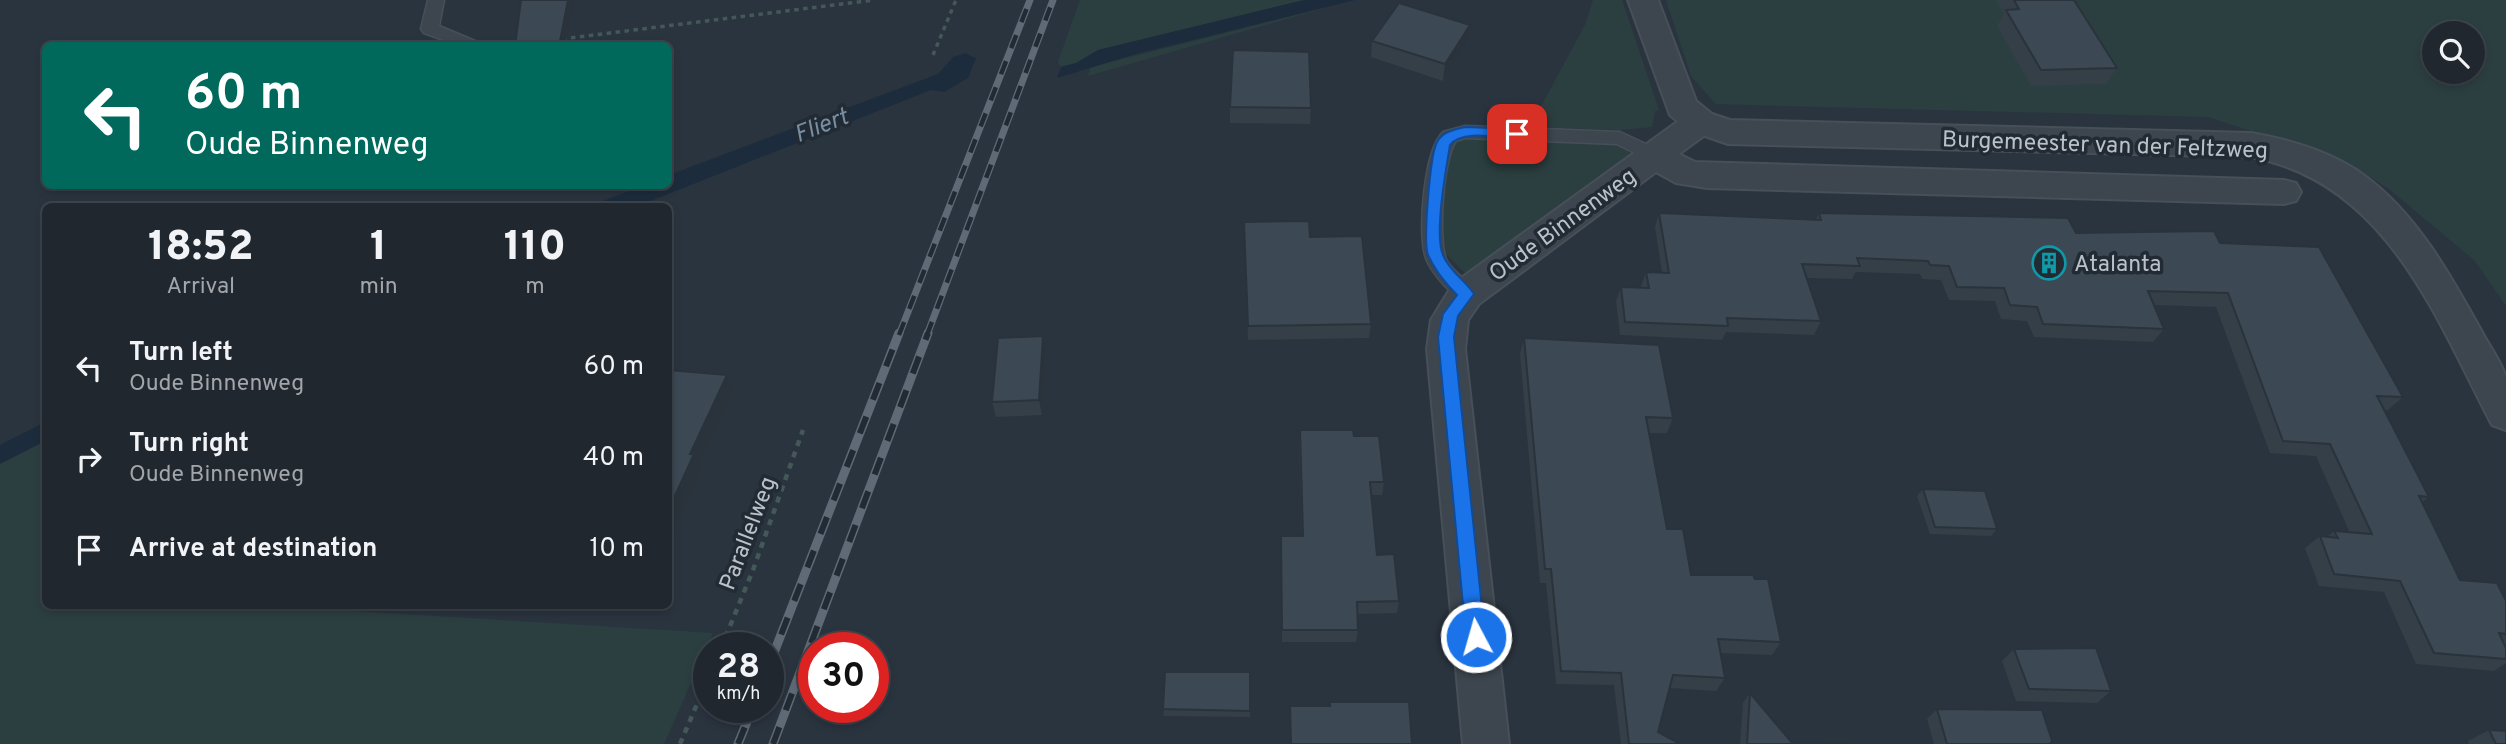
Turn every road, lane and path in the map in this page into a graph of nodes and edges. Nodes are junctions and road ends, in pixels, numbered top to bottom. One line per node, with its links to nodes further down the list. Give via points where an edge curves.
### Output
1 (436, 0): 6 (lane, via 430,29)
2 (874, 0): 5 (path)
3 (956, 0): 7 (path)
4 (1643, 0): 8 (street, via 1677,97)
5 (550, 40)
6 (467, 42)
7 (933, 55)
8 (1700, 122): 9 (street); 12 (street, Burgemeester van der Feltzweg, via 1745,133 2250,145 2294,155 2336,174 2371,200)
9 (1654, 156): 10 (street, Burgemeester van der Feltzweg, via 1698,176); 11 (street, Oude Binnenweg); 11 (lane, Oude Binnenweg, via 1620,138 1465,132 1449,137 1440,162 1432,240 1439,265)
10 (2284, 192)
11 (1466, 294): 18 (street, Oude Binnenweg, via 1451,314 1446,349)
12 (2493, 369): 13 (street, Burgemeester van der Feltzweg)
13 (2506, 414)
14 (803, 430): 15 (path, Parallelweg)
15 (728, 632)
16 (693, 714): 17 (path)
17 (680, 744)
18 (1486, 744)

